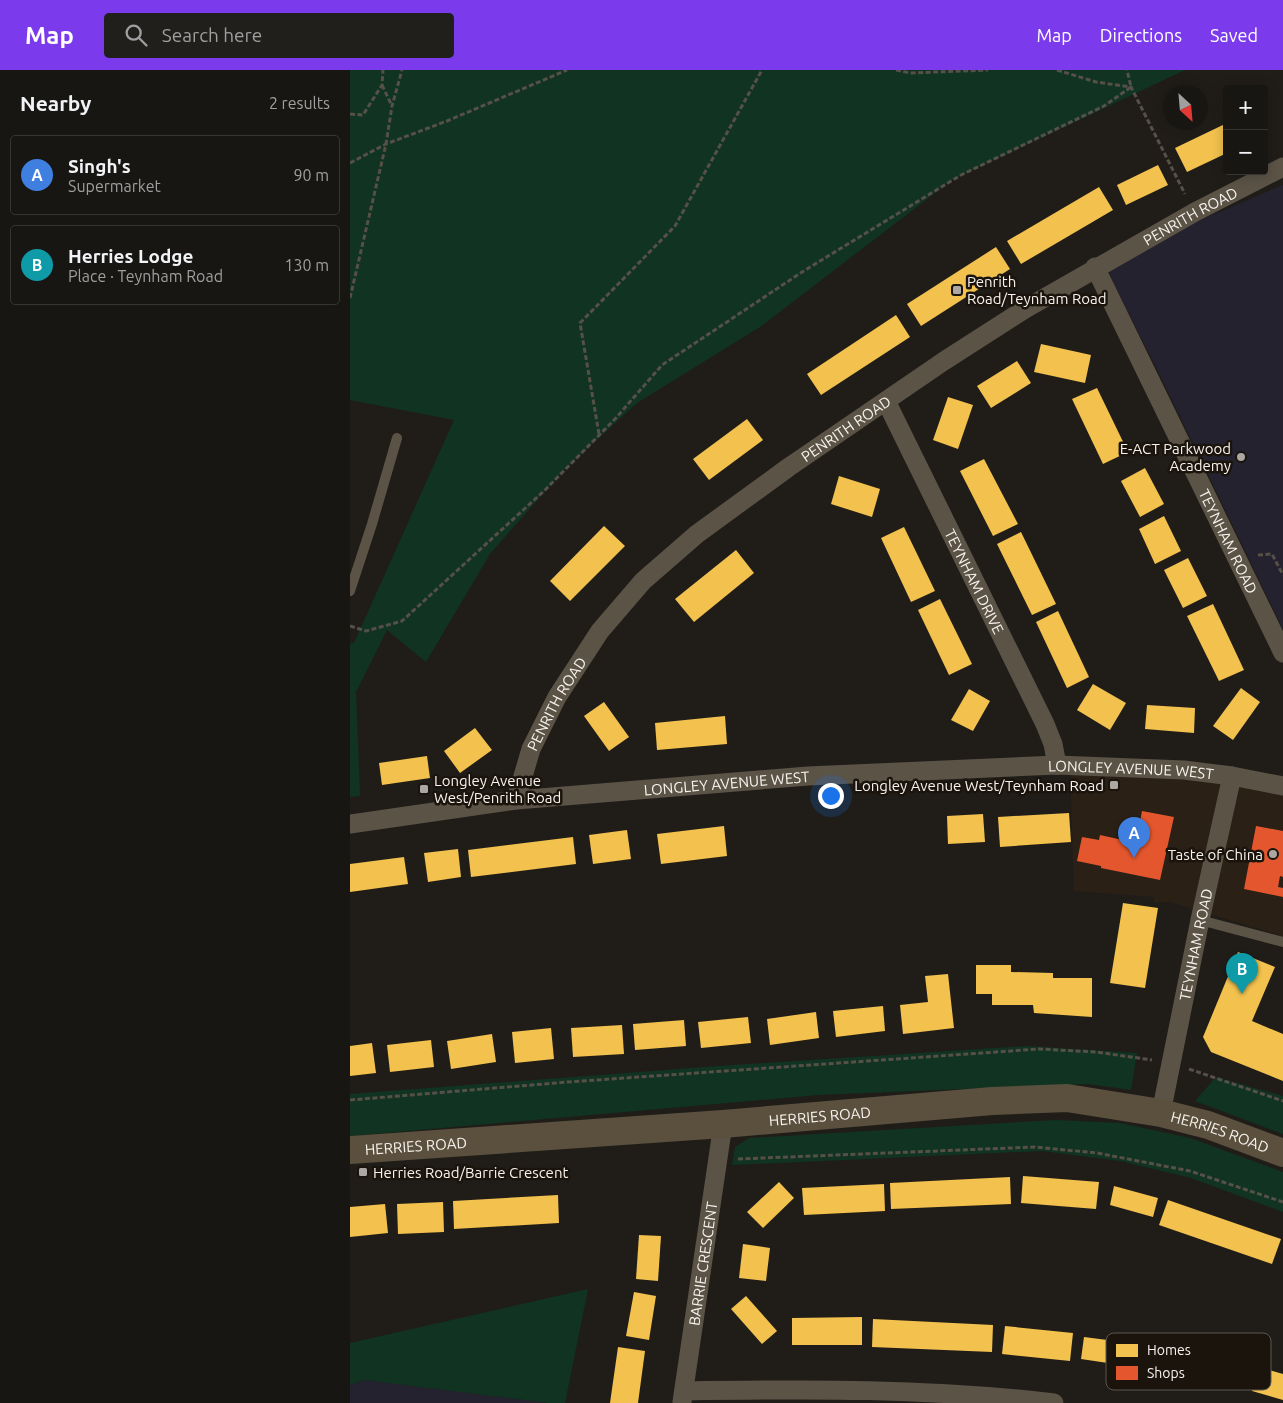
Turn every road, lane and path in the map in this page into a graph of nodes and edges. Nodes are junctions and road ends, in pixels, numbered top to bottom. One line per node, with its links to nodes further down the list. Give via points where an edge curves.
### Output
1 (383, 70): 9 (path)
2 (402, 70): 11 (path)
3 (567, 70): 13 (path)
4 (762, 70): 20 (path, via 675,226 580,323)
5 (896, 70): 6 (path, via 910,73)
6 (988, 70)
7 (1057, 70): 10 (path, via 1096,82)
8 (1127, 70): 10 (path)
9 (382, 85): 11 (path); 12 (path, via 363,115)
10 (1131, 87): 16 (path); 20 (path, via 1104,106 961,175 802,272 662,365)
11 (392, 106): 13 (path)
12 (350, 114)
13 (386, 144): 14 (path); 18 (path)
14 (350, 163)
15 (1283, 167): 16 (street, PENRITH ROAD)
16 (1195, 212): 17 (street, PENRITH ROAD)
17 (1095, 267): 19 (street, PENRITH ROAD); 24 (street, TEYNHAM ROAD)
18 (350, 298)
19 (886, 401): 25 (street, TEYNHAM DRIVE, via 1045,724); 28 (street, PENRITH ROAD, via 697,534 643,581 600,631 557,697 531,749)
20 (599, 435): 23 (path, via 545,490 402,621 366,631)
21 (398, 438): 22 (lane)
22 (350, 591)
23 (350, 626)
24 (1283, 653)
25 (1057, 765): 26 (street, LONGLEY AVENUE WEST, via 1184,770); 28 (street, LONGLEY AVENUE WEST, via 808,776)
26 (1232, 776): 27 (street, LONGLEY AVENUE WEST); 30 (street, TEYNHAM ROAD)
27 (1283, 786)
28 (516, 800): 29 (street, LONGLEY AVENUE WEST)
29 (350, 824)
30 (1200, 920): 31 (lane); 32 (street, TEYNHAM ROAD)
31 (1283, 942)
32 (1171, 1063): 33 (path, via 1096,1052 1039,1049); 34 (path); 35 (street, TEYNHAM ROAD)
33 (350, 1100)
34 (1283, 1101)
35 (1161, 1113): 36 (main road, HERRIES ROAD, via 1067,1098 992,1101); 38 (main road, HERRIES ROAD, via 1208,1125)
36 (723, 1124): 37 (main road, HERRIES ROAD); 39 (street, BARRIE CRESCENT)
37 (350, 1150)
38 (1283, 1153)
39 (716, 1160): 40 (path, via 1035,1147 1097,1153 1190,1171); 41 (street, BARRIE CRESCENT)
40 (1283, 1202)
41 (683, 1397): 42 (street, via 813,1389)
42 (925, 1398): 43 (street)
43 (1054, 1403)

